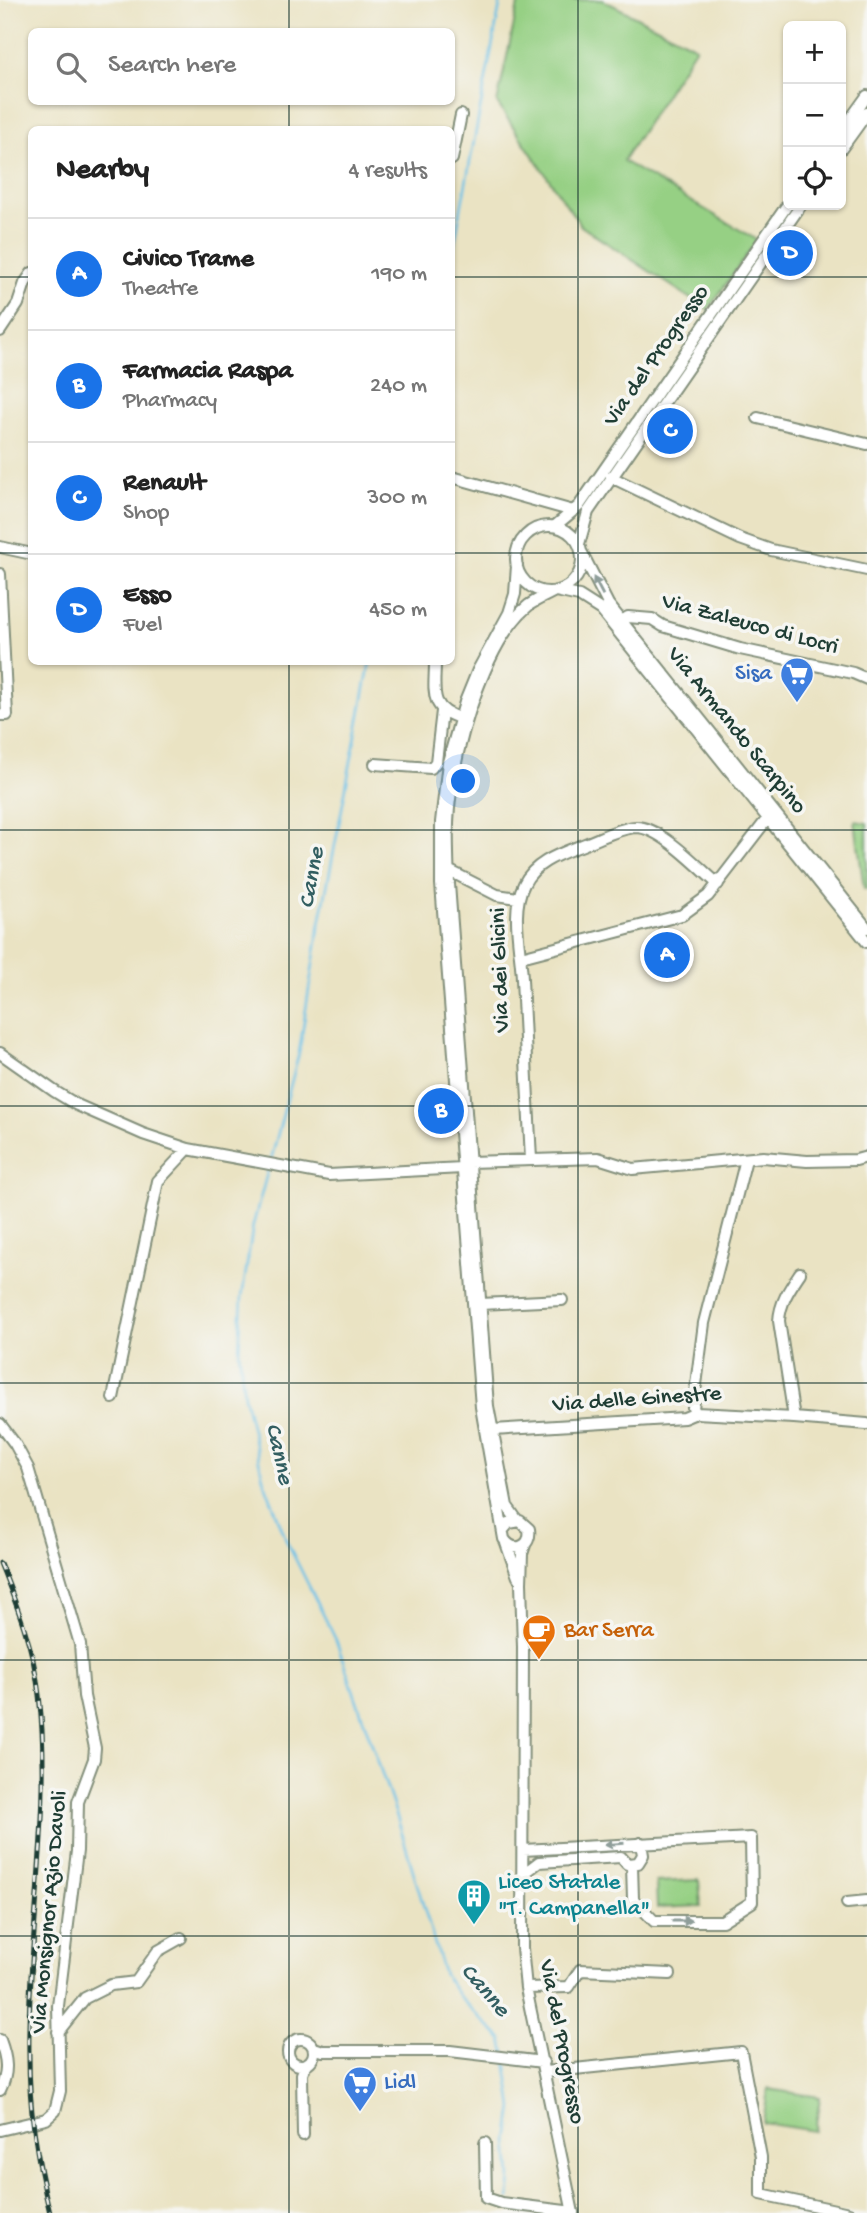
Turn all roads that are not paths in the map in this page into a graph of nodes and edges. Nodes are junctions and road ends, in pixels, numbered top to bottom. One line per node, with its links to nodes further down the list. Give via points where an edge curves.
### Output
1 (867, 96): 4 (street)
2 (867, 113): 6 (street)
3 (461, 115): 5 (street)
4 (846, 125)
5 (455, 144)
6 (842, 147)
7 (784, 210): 15 (street, Via del Progresso)
8 (797, 210): 13 (street, Via del Progresso)
9 (28, 279): 10 (street)
10 (0, 331)
11 (758, 418): 12 (street)
12 (867, 444)
13 (611, 477): 18 (street, Via del Progresso, via 588,512); 21 (street, via 740,539)
14 (455, 478): 15 (street)
15 (573, 511): 16 (street, Via del Progresso)
16 (555, 526): 18 (street, via 573,536); 20 (street, via 534,529 526,536)
17 (0, 547): 19 (street)
18 (580, 548): 23 (street, via 579,573 574,581); 24 (street, Via Armando Scarpino, one-way to 18, via 608,604)
19 (28, 553)
20 (517, 565): 23 (street, via 526,582); 29 (street, via 509,613 478,670)
21 (867, 570)
22 (0, 574): 28 (street, via 7,715)
23 (554, 591): 31 (street, Via Armando Scarpino, via 579,596 601,610); 32 (street, via 517,618 472,704 450,793)
24 (622, 621): 26 (street, Via Zaleuco di Locri, via 628,617 652,619 740,649); 35 (street, Via Armando Scarpino)
25 (435, 665): 27 (street, via 435,692)
26 (867, 679)
27 (442, 711): 29 (street); 30 (street, via 436,762 431,768)
28 (0, 715)
29 (460, 719): 43 (street, via 443,792 440,852)
30 (376, 764)
31 (768, 818): 33 (street); 36 (street, Via Armando Scarpino)
32 (449, 870): 34 (street, via 497,895); 43 (street)
33 (718, 884): 34 (street, Via dei Glicini, via 664,838 637,827 540,865 528,876); 37 (street, via 682,915)
34 (518, 898): 37 (street, Via dei Glicini)
35 (867, 928)
36 (867, 942)
37 (521, 957): 42 (street, Via dei Glicini)
38 (0, 1053): 39 (street, via 78,1105)
39 (188, 1149): 43 (street, via 328,1175); 47 (street, via 158,1181)
40 (867, 1157): 41 (street, via 807,1161)
41 (746, 1158): 42 (street, via 633,1169 598,1158); 48 (street, via 704,1323)
42 (531, 1160): 43 (street)
43 (466, 1165): 46 (street); 54 (street, via 481,1407)
44 (800, 1273): 49 (street, via 783,1303 779,1321)
45 (562, 1300): 46 (street)
46 (480, 1304): 52 (street)
47 (113, 1398)
48 (696, 1413): 49 (street, Via delle Ginestre); 52 (street, Via delle Ginestre, via 684,1418)
49 (794, 1418): 51 (street, Via delle Ginestre)
50 (0, 1424): 67 (street, Via Monsignor Azio Davoli, via 28,1468 80,1644 84,1696 96,1748 78,1802)
51 (867, 1424)
52 (493, 1430): 53 (street, via 507,1506)
53 (517, 1520): 54 (street); 56 (street, via 529,1529)
54 (503, 1530): 55 (street)
55 (505, 1542): 56 (street, via 517,1548); 57 (street)
56 (526, 1545): 57 (street)
57 (521, 1583): 59 (street, Via del Progresso)
58 (641, 1843): 59 (street, one-way to 59); 60 (street, via 642,1860); 60 (street, one-way to 58, via 633,1899 654,1921 722,1921 752,1902 751,1838)
59 (523, 1850): 61 (street, Via del Progresso)
60 (632, 1865): 61 (street, via 621,1857 539,1862)
61 (523, 1875): 66 (street, Via del Progresso)
62 (867, 1901): 63 (street)
63 (848, 1903)
64 (181, 1938): 67 (street, via 158,1951 136,1982 111,1985 85,1997)
65 (670, 1974): 66 (street, via 580,1970 569,1987)
66 (526, 1988): 69 (street, Via del Progresso)
67 (58, 2032): 71 (street, Via Monsignor Azio Davoli, via 60,2091 55,2111 41,2122)
68 (0, 2040): 70 (street, via 7,2073)
69 (544, 2067): 72 (street, via 525,2060 450,2051 309,2060); 74 (street, Via del Progresso); 75 (street, via 741,2052 759,2145 761,2194)
70 (0, 2090)
71 (0, 2130)
72 (303, 2135)
73 (485, 2143): 74 (street, via 486,2198)
74 (573, 2212)
75 (849, 2213)

